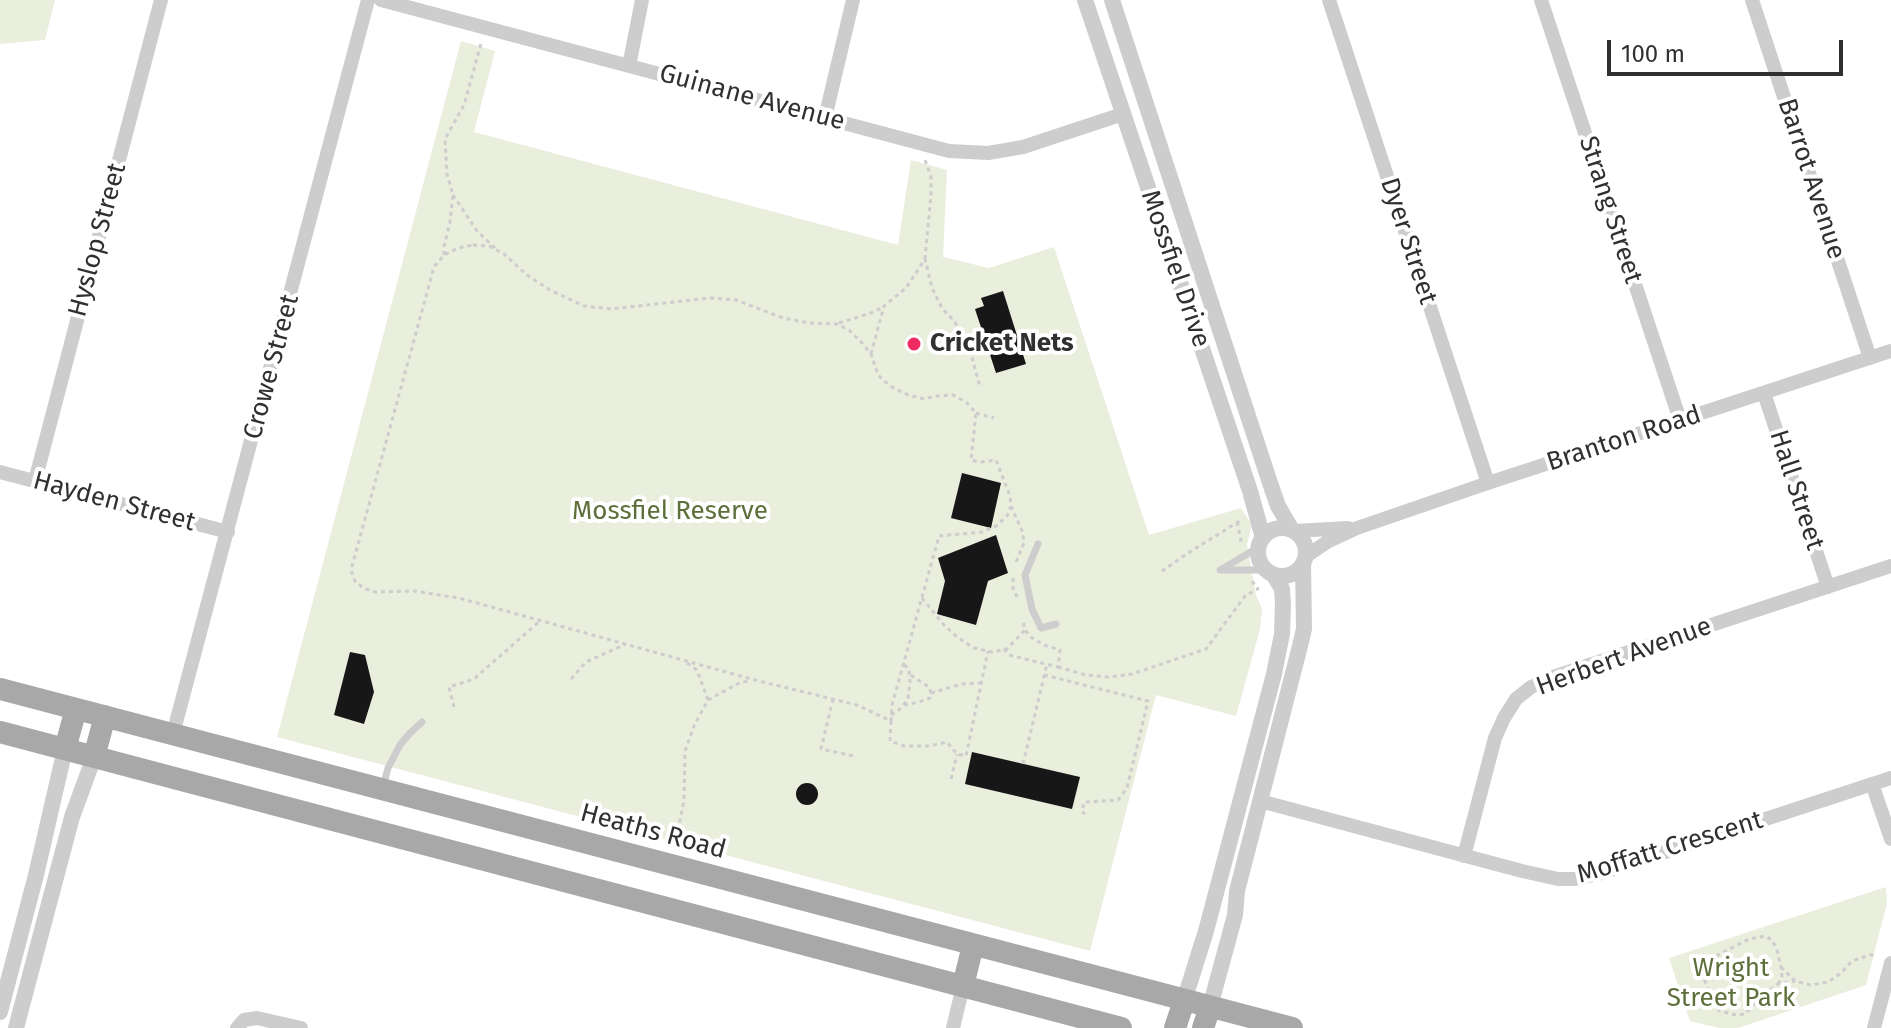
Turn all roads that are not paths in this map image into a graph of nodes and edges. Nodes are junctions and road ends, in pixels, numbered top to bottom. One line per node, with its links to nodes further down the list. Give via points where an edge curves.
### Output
1 (161, 0): 19 (street, Hyslop Street)
2 (368, 0): 23 (street, Crowe Street)
3 (381, 0): 11 (street, Guinane Avenue)
4 (642, 0): 11 (street)
5 (853, 0): 13 (street)
6 (1085, 0): 12 (street, Mossfiel Drive)
7 (1329, 0): 20 (street, Dyer Street)
8 (1541, 0): 17 (street, Strang Street)
9 (1752, 0): 15 (street, Barrot Avenue)
10 (1114, 1): 22 (street, Mossfiel Drive, via 1270,483)
11 (629, 66): 13 (street, Guinane Avenue)
12 (1123, 114): 13 (street, Guinane Avenue, via 988,153 949,151); 25 (street, Mossfiel Drive, via 1240,462)
13 (825, 118)
14 (1891, 351): 15 (street, Branton Road)
15 (1870, 358): 16 (street, Branton Road)
16 (1764, 393): 17 (street, Branton Road); 29 (street, Hall Street)
17 (1680, 420): 20 (street, Branton Road)
18 (0, 472): 19 (street, Hayden Street)
19 (35, 481): 23 (street, Hayden Street)
20 (1488, 483): 21 (street, Branton Road)
21 (1357, 528): 22 (street, Branton Road); 26 (street, Branton Road)
22 (1293, 530): 25 (street, via 1276,529); 26 (street, via 1304,543)
23 (228, 532): 36 (street, Crowe Street)
24 (1038, 544): 30 (lane, via 1025,575 1032,609 1041,628)
25 (1255, 544): 28 (street); 28 (lane, via 1220,570)
26 (1304, 560): 28 (street, via 1294,573); 43 (street, via 1304,629)
27 (1891, 566): 29 (street, Herbert Avenue)
28 (1270, 572): 42 (street, via 1282,589 1282,634)
29 (1828, 587): 45 (street, Herbert Avenue, via 1531,687 1516,699 1495,738)
30 (1056, 624)
31 (0, 689): 32 (main road, Heaths Road)
32 (76, 709): 33 (main road, Heaths Road); 37 (main road)
33 (105, 716): 36 (main road, Heaths Road); 38 (main road)
34 (422, 722): 41 (lane, via 400,745)
35 (0, 732): 37 (main road)
36 (173, 734): 41 (main road, Heaths Road)
37 (65, 749): 38 (main road); 51 (street)
38 (94, 757): 48 (main road); 54 (street, via 72,817)
39 (1891, 778): 40 (street, Moffatt Crescent)
40 (1872, 784): 44 (street); 45 (street, Moffatt Crescent, via 1575,879)
41 (382, 789): 46 (main road, Heaths Road)
42 (1241, 796): 43 (street); 49 (street)
43 (1260, 801): 45 (street, Moffatt Crescent); 52 (street)
44 (1891, 839)
45 (1464, 856)
46 (973, 945): 48 (main road); 49 (main road, Heaths Road)
47 (1886, 959): 60 (street)
48 (963, 986): 56 (street); 57 (main road)
49 (1184, 1001): 52 (main road, Heaths Road); 58 (main road)
50 (235, 1007): 53 (street)
51 (0, 1012)
52 (1207, 1018): 59 (main road, Heaths Road)
53 (240, 1024): 55 (street, via 257,1018)
54 (16, 1028)
55 (301, 1028)
56 (953, 1028)
57 (1121, 1028)
58 (1175, 1028)
59 (1292, 1028)
60 (1874, 1028)

